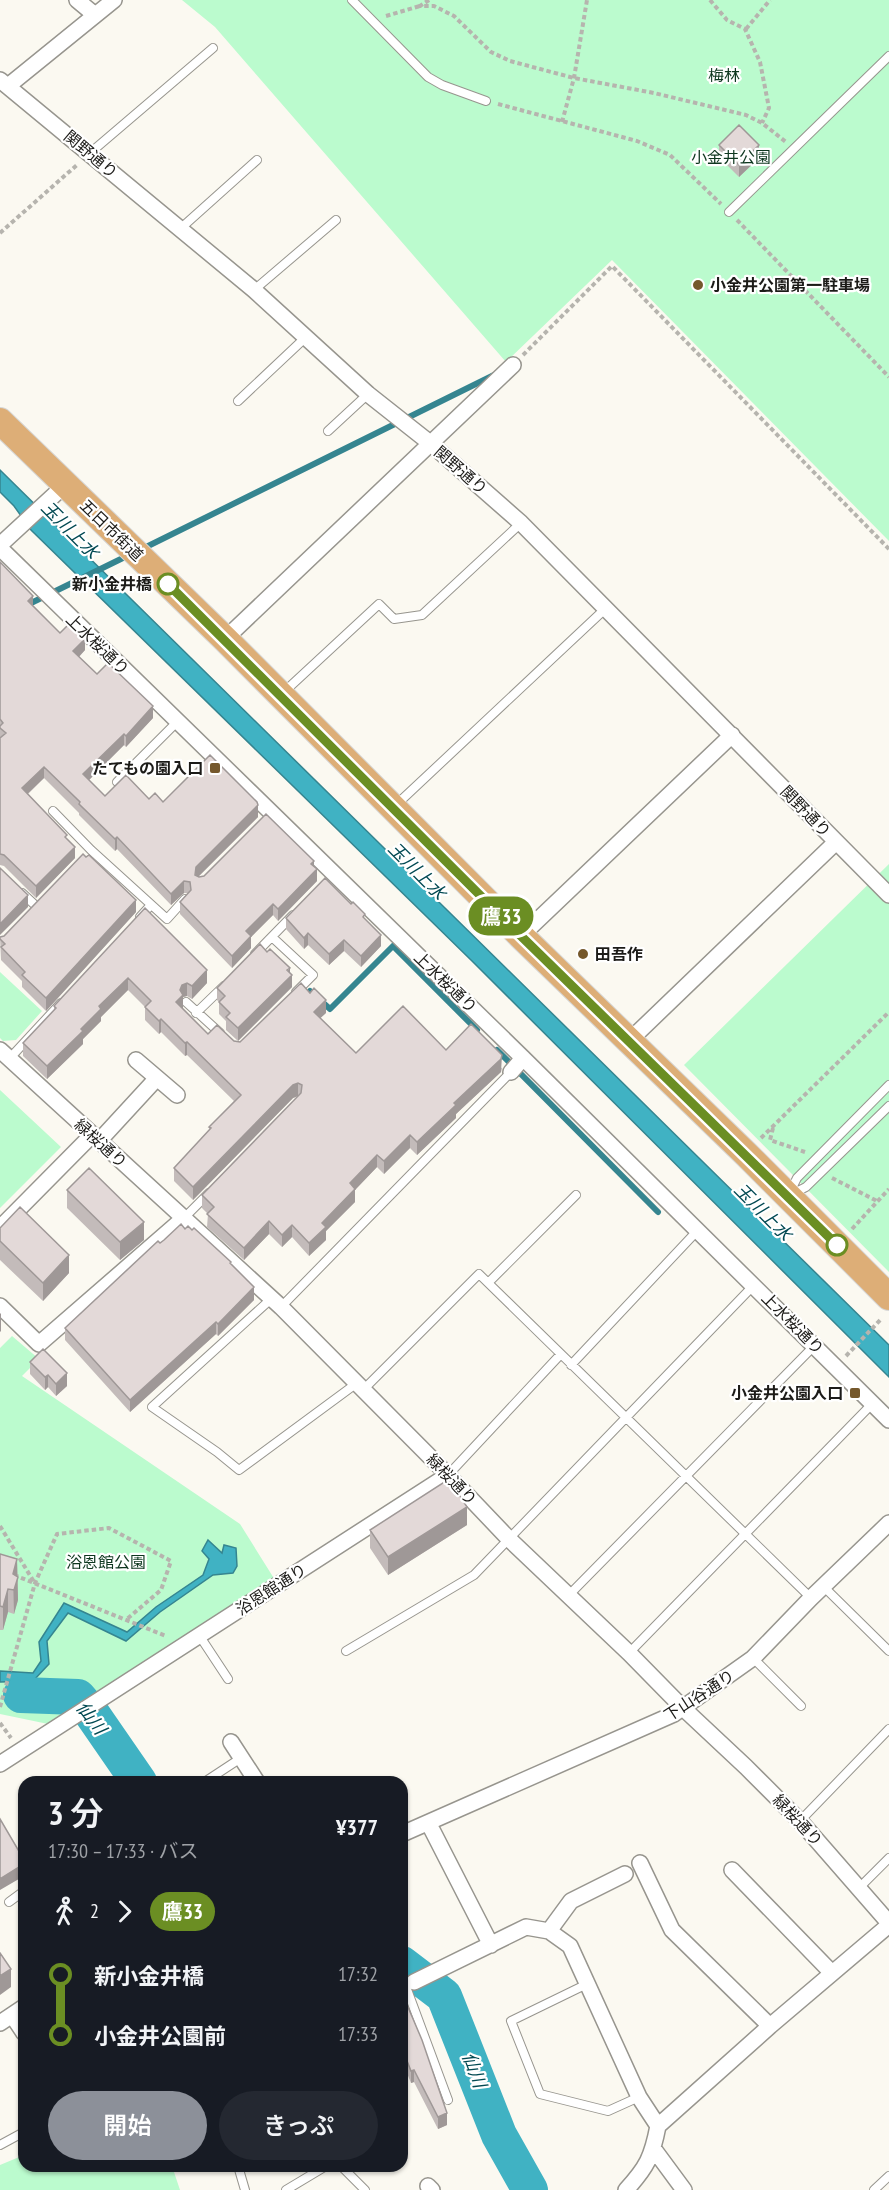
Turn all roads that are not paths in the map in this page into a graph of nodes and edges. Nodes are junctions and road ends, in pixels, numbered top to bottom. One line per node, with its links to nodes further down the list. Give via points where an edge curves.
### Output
1 (77, 0): 4 (street)
2 (114, 0): 4 (street)
3 (352, 0): 8 (lane, via 428,77)
4 (95, 15): 7 (street)
5 (213, 48): 9 (lane)
6 (889, 56): 11 (lane)
7 (4, 82): 9 (street, 関野通り)
8 (486, 101)
9 (90, 153): 13 (street, 関野通り)
10 (257, 160): 13 (lane)
11 (729, 212)
12 (336, 220): 14 (lane)
13 (180, 229): 14 (street, 関野通り)
14 (254, 290): 15 (street, 関野通り)
15 (306, 337): 17 (street, 関野通り); 18 (lane)
16 (513, 365): 21 (street)
17 (368, 393): 20 (lane); 21 (street, 関野通り)
18 (238, 401)
19 (0, 421): 22 (main road, 五日市街道)
20 (328, 431)
21 (430, 443): 23 (street, 関野通り); 26 (street)
22 (61, 489): 24 (street); 26 (main road, 五日市街道)
23 (521, 523): 25 (street, 関野通り); 27 (lane, via 422,615 394,619 379,604)
24 (3, 543): 28 (street, 上水桜通り)
25 (605, 609): 29 (street, 関野通り); 31 (lane)
26 (225, 639): 27 (main road, 五日市街道)
27 (281, 695): 31 (main road, 五日市街道)
28 (177, 722): 30 (lane); 57 (street, 上水桜通り)
29 (732, 735): 33 (street, 関野通り); 45 (street)
30 (117, 782)
31 (393, 808): 45 (main road, 五日市街道)
32 (53, 811): 34 (lane)
33 (836, 842): 37 (street, 関野通り); 53 (street)
34 (91, 850): 35 (lane); 40 (lane)
35 (83, 858)
36 (14, 885): 42 (lane)
37 (889, 895)
38 (43, 898): 42 (lane)
39 (186, 898): 40 (lane, via 167,919)
40 (151, 905): 44 (lane)
41 (303, 905): 46 (lane)
42 (36, 906): 43 (lane)
43 (28, 914)
44 (135, 922)
45 (521, 936): 53 (main road, 五日市街道)
46 (272, 938): 47 (lane); 50 (lane, via 313,975)
47 (247, 963)
48 (230, 980): 52 (lane)
49 (65, 999): 55 (lane)
50 (288, 1000)
51 (186, 1002): 52 (lane)
52 (196, 1013): 54 (lane)
53 (630, 1040): 65 (main road, 五日市街道)
54 (230, 1042)
55 (5, 1054): 62 (street, 緑桜通り)
56 (136, 1060): 58 (street)
57 (517, 1065): 68 (street, 上水桜通り); 71 (lane)
58 (157, 1078): 60 (street); 62 (street)
59 (889, 1085): 65 (lane, via 797,1178)
60 (177, 1095)
61 (889, 1106): 65 (lane, via 806,1187)
62 (95, 1138): 66 (street, 緑桜通り); 67 (street)
63 (217, 1185): 66 (lane)
64 (576, 1195): 69 (lane)
65 (788, 1196): 73 (main road, 五日市街道, via 837,1245)
66 (184, 1218): 71 (street, 緑桜通り); 72 (street, via 39,1344)
67 (0, 1228)
68 (698, 1230): 70 (street, 上水桜通り); 76 (lane)
69 (489, 1282): 75 (lane); 77 (lane, via 479,1274)
70 (754, 1285): 74 (street, 上水桜通り); 79 (lane)
71 (276, 1303): 77 (street, 緑桜通り); 77 (lane, via 152,1407 239,1470)
72 (0, 1306)
73 (886, 1307)
74 (815, 1345): 78 (street, 上水桜通り); 81 (lane)
75 (560, 1355): 76 (lane); 82 (lane)
76 (571, 1365): 79 (lane)
77 (360, 1386): 82 (street, 緑桜通り)
78 (873, 1403): 80 (street, 上水桜通り); 84 (lane)
79 (625, 1417): 81 (lane); 85 (lane)
80 (889, 1420)
81 (686, 1474): 84 (lane); 87 (lane)
82 (448, 1475): 85 (street, 緑桜通り); 89 (street, 浴恩館通り)
83 (889, 1523): 86 (street, 下山谷通り)
84 (746, 1533): 88 (lane); 92 (lane)
85 (509, 1539): 87 (street, 緑桜通り); 90 (lane, via 474,1575)
86 (824, 1587): 88 (street, 下山谷通り); 91 (lane)
87 (568, 1596): 92 (street, 緑桜通り)
88 (811, 1598): 93 (street, 下山谷通り)
89 (199, 1635): 94 (lane); 100 (street, 浴恩館通り)
90 (346, 1651)
91 (889, 1651)
92 (629, 1653): 96 (street, 緑桜通り)
93 (753, 1658): 95 (lane); 96 (street, 下山谷通り)
94 (228, 1678)
95 (801, 1706)
96 (683, 1708): 103 (street, 緑桜通り); 104 (street, 下山谷通り)
97 (889, 1729): 103 (lane)
98 (231, 1742): 99 (street)
99 (241, 1758): 101 (lane); 102 (street)
100 (0, 1764)
101 (214, 1776)
102 (253, 1776)
103 (800, 1821): 110 (street, 緑桜通り)
104 (429, 1824): 105 (street, 下山谷通り); 115 (street)
105 (408, 1832)
106 (889, 1858): 110 (lane)
107 (640, 1863): 120 (street, via 672,1930)
108 (732, 1870): 116 (street)
109 (626, 1875): 114 (street, via 570,1901)
110 (859, 1888): 113 (street, 緑桜通り)
111 (18, 1895): 112 (lane)
112 (9, 1902)
113 (889, 1924): 116 (street)
114 (549, 1930): 115 (street, via 526,1927); 118 (street, via 570,1946)
115 (491, 1945): 117 (street)
116 (832, 1973): 120 (street)
117 (408, 1982)
118 (587, 1984): 121 (street); 121 (lane, via 512,2021 540,2094 608,2111)
119 (408, 1989): 122 (lane)
120 (770, 2026): 123 (street)
121 (639, 2097): 123 (street)
122 (448, 2100)
123 (658, 2126): 126 (street)
124 (18, 2135): 125 (lane)
125 (0, 2145)
126 (654, 2148): 134 (street, via 643,2172); 135 (street)
127 (240, 2172): 131 (lane)
128 (316, 2172): 132 (lane)
129 (347, 2172): 133 (lane)
130 (889, 2176): 136 (lane)
131 (245, 2190)
132 (286, 2190)
133 (365, 2190)
134 (626, 2190)
135 (684, 2190)
136 (874, 2190)

